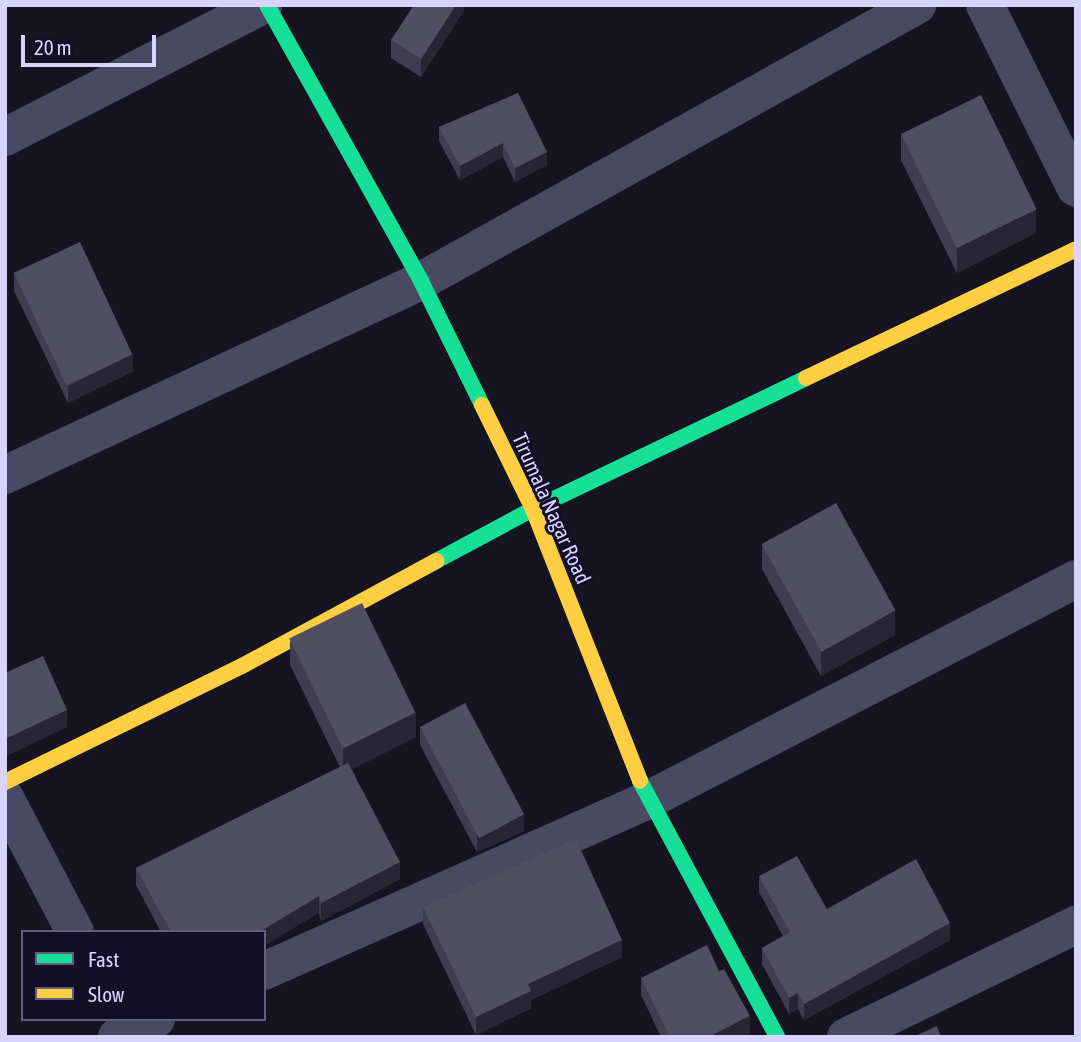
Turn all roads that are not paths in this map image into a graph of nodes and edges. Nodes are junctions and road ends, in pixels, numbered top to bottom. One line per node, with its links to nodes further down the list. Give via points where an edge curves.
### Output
1 (265, 5): 4 (street); 7 (street, Tirumala Nagar Road)
2 (916, 5): 7 (street)
3 (985, 5): 5 (street)
4 (5, 137)
5 (1076, 188)
6 (1076, 249): 9 (street)
7 (421, 281): 8 (street); 9 (street, Tirumala Nagar Road)
8 (5, 475)
9 (533, 509): 11 (street, via 242,666); 13 (street, Tirumala Nagar Road)
10 (1076, 579): 13 (street)
11 (5, 782)
12 (5, 798): 15 (street)
13 (648, 800): 16 (street); 17 (street, Tirumala Nagar Road)
14 (1076, 925): 18 (street)
15 (74, 930)
16 (266, 970)
17 (778, 1037)
18 (846, 1037)

